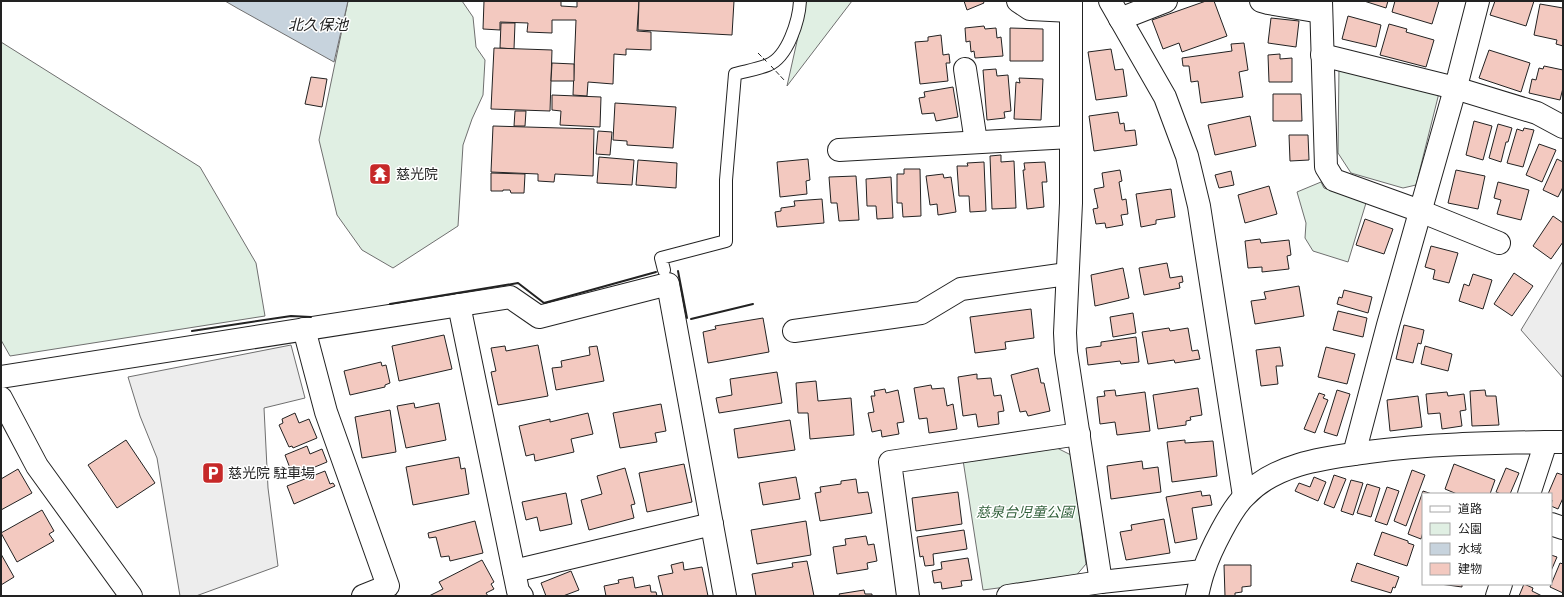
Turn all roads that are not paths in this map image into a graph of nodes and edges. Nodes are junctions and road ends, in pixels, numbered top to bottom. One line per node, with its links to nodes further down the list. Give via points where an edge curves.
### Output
1 (800, 1): 19 (lane, via 796,28 781,55 770,65 736,74 726,180 726,241 661,258)
2 (1018, 1): 6 (street, via 1030,9)
3 (1166, 1): 8 (street)
4 (1261, 1): 7 (street, via 1268,4)
5 (1478, 1): 11 (street)
6 (1071, 6): 13 (street)
7 (1321, 6): 9 (street)
8 (1115, 10): 29 (street, via 1165,97 1187,156 1199,206)
9 (1322, 55): 11 (street); 16 (street, via 1326,167 1334,180)
10 (965, 69): 14 (street)
11 (1455, 88): 12 (street, via 1537,113); 16 (street)
12 (1563, 127)
13 (1071, 137): 14 (street); 18 (street)
14 (976, 142): 15 (street)
15 (838, 150)
16 (1420, 211): 17 (street); 27 (street)
17 (1499, 243)
18 (1067, 274): 22 (street, via 961,289 921,313); 25 (street, via 1066,352)
19 (666, 277): 20 (street, via 539,317 510,297); 30 (street)
20 (458, 305): 21 (street); 33 (street)
21 (304, 329): 23 (street, via 186,356); 38 (street, via 326,412 388,586)
22 (794, 331)
23 (1, 377)
24 (1, 398): 37 (street, via 37,466)
25 (1080, 434): 35 (street); 41 (street, via 890,462)
26 (1554, 442): 27 (street, via 1395,448); 28 (street)
27 (1354, 454): 29 (street, via 1321,458 1297,465 1277,473)
28 (1529, 493)
29 (1244, 496): 34 (street, via 1224,528)
30 (712, 524): 33 (street); 40 (street)
31 (1552, 524): 32 (street)
32 (1563, 528)
33 (514, 571): 39 (street, via 518,591)
34 (1203, 571): 35 (street); 43 (street)
35 (1101, 582): 42 (street)
36 (1501, 585): 44 (street)
37 (131, 596)
38 (363, 596)
39 (522, 596)
40 (724, 596)
41 (908, 596)
42 (1008, 596)
43 (1197, 596)
44 (1497, 596)

